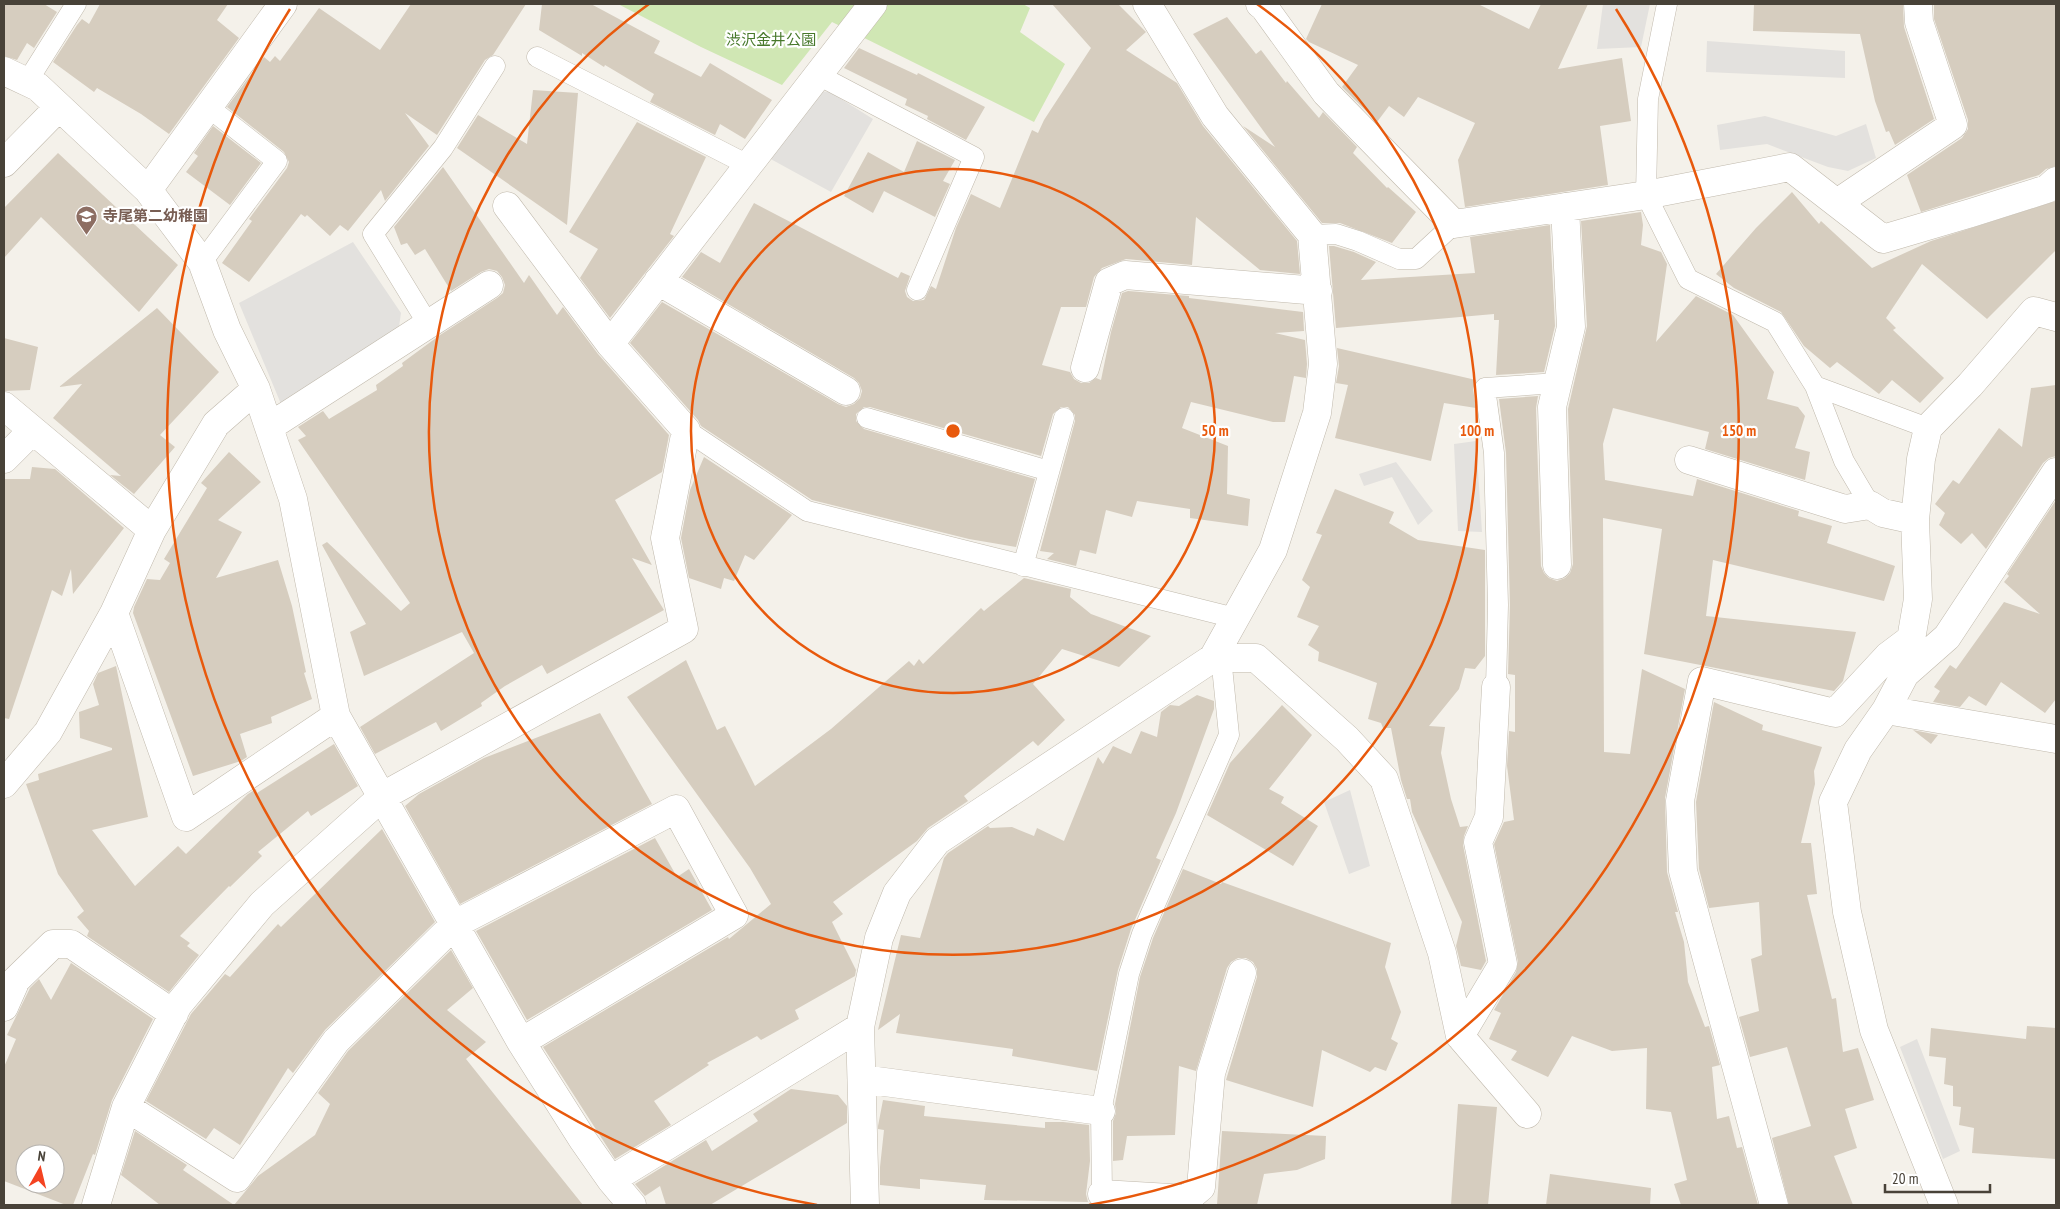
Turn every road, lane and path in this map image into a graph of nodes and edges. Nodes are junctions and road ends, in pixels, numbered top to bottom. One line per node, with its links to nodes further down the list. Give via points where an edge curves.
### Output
1 (76, 4): 11 (lane)
2 (283, 4): 13 (street)
3 (873, 4): 10 (street)
4 (1147, 4): 23 (street, via 1214,116)
5 (1260, 4): 22 (street, via 1326,93)
6 (1667, 4): 18 (lane, via 1648,99)
7 (1918, 4): 19 (street, via 1919,22 1953,125)
8 (537, 56): 15 (lane)
9 (495, 66): 30 (lane, via 443,148 373,234)
10 (818, 75): 15 (street); 27 (lane, via 974,157)
11 (16, 76): 12 (street, via 38,87)
12 (58, 107): 14 (street); 17 (street)
13 (208, 107): 17 (street); 24 (lane, via 277,161)
14 (4, 163)
15 (748, 165): 25 (street)
16 (2056, 181): 19 (street, via 2047,189 1883,239)
17 (148, 190): 24 (street)
18 (1646, 195): 19 (street, via 1790,167); 21 (street); 34 (lane, via 1688,279 1776,322)
19 (1837, 203)
20 (507, 206): 31 (street)
21 (1565, 207): 22 (street); 33 (street, via 1571,327)
22 (1454, 224): 23 (lane, via 1416,259 1399,259 1336,234)
23 (1312, 235): 28 (street)
24 (202, 262): 35 (street, via 227,330)
25 (658, 281): 31 (street); 36 (street)
26 (489, 284): 30 (street)
27 (917, 290)
28 (1318, 291): 32 (street, via 1126,275 1109,282); 54 (street, via 1323,364 1317,413 1273,550)
29 (2056, 317): 41 (street, via 2034,311)
30 (428, 324): 40 (street)
31 (610, 344): 42 (street)
32 (1085, 368)
33 (1558, 382): 51 (street, via 1552,407); 58 (lane, via 1486,388 1494,453 1498,605)
34 (1815, 386): 41 (lane); 48 (lane, via 1844,462)
35 (256, 389): 40 (street); 50 (street, via 216,424)
36 (846, 391)
37 (4, 406): 43 (street)
38 (867, 418): 46 (lane)
39 (1064, 418): 46 (lane)
40 (269, 427): 60 (street, via 293,499)
41 (1928, 428): 49 (street, via 1921,459)
42 (686, 430): 52 (lane, via 807,511); 63 (street, via 665,538 684,629)
43 (32, 431): 44 (street); 50 (street)
44 (4, 459)
45 (1689, 460): 48 (street, via 1845,509)
46 (1049, 471): 52 (lane)
47 (2056, 472): 57 (street, via 1947,637)
48 (1870, 504): 49 (street, via 1884,513)
49 (1915, 520): 55 (street, via 1918,599)
50 (152, 530): 53 (street)
51 (1556, 565)
52 (1023, 566): 54 (lane)
53 (114, 613): 60 (street, via 186,817); 62 (street, via 48,732)
54 (1235, 618): 56 (street)
55 (1912, 638): 57 (street); 81 (street, via 1888,656 1835,713 1702,681 1680,801 1683,871)
56 (1217, 658): 68 (street, via 938,841 897,893 879,938); 69 (street, via 1256,658 1347,739 1384,779 1442,953); 73 (lane, via 1229,735 1142,934 1129,974)
57 (1904, 674): 59 (street)
58 (1496, 687): 69 (street, via 1489,817 1478,842 1503,964)
59 (1886, 710): 61 (street); 82 (street, via 1858,750 1833,802 1847,912 1874,1030)
60 (336, 716): 63 (street)
61 (2056, 739)
62 (4, 784)
63 (383, 796): 64 (street); 67 (street, via 262,904)
64 (455, 924): 70 (street); 70 (street, via 676,809 734,915); 72 (street, via 336,1042 237,1178)
65 (1242, 973): 77 (street, via 1211,1073 1201,1187)
66 (4, 1007): 67 (street, via 16,980 53,944 71,944)
67 (174, 1014): 72 (street)
68 (860, 1027): 71 (street); 75 (street)
69 (1460, 1036): 74 (street)
70 (521, 1042): 75 (street)
71 (862, 1079): 73 (street); 80 (street)
72 (126, 1107): 78 (street)
73 (1100, 1111): 76 (lane)
74 (1527, 1114)
75 (611, 1180): 79 (street)
76 (1102, 1194): 77 (street)
77 (1186, 1202)
78 (96, 1205)
79 (632, 1205)
80 (865, 1205)
81 (1774, 1205)
82 (1944, 1205)

